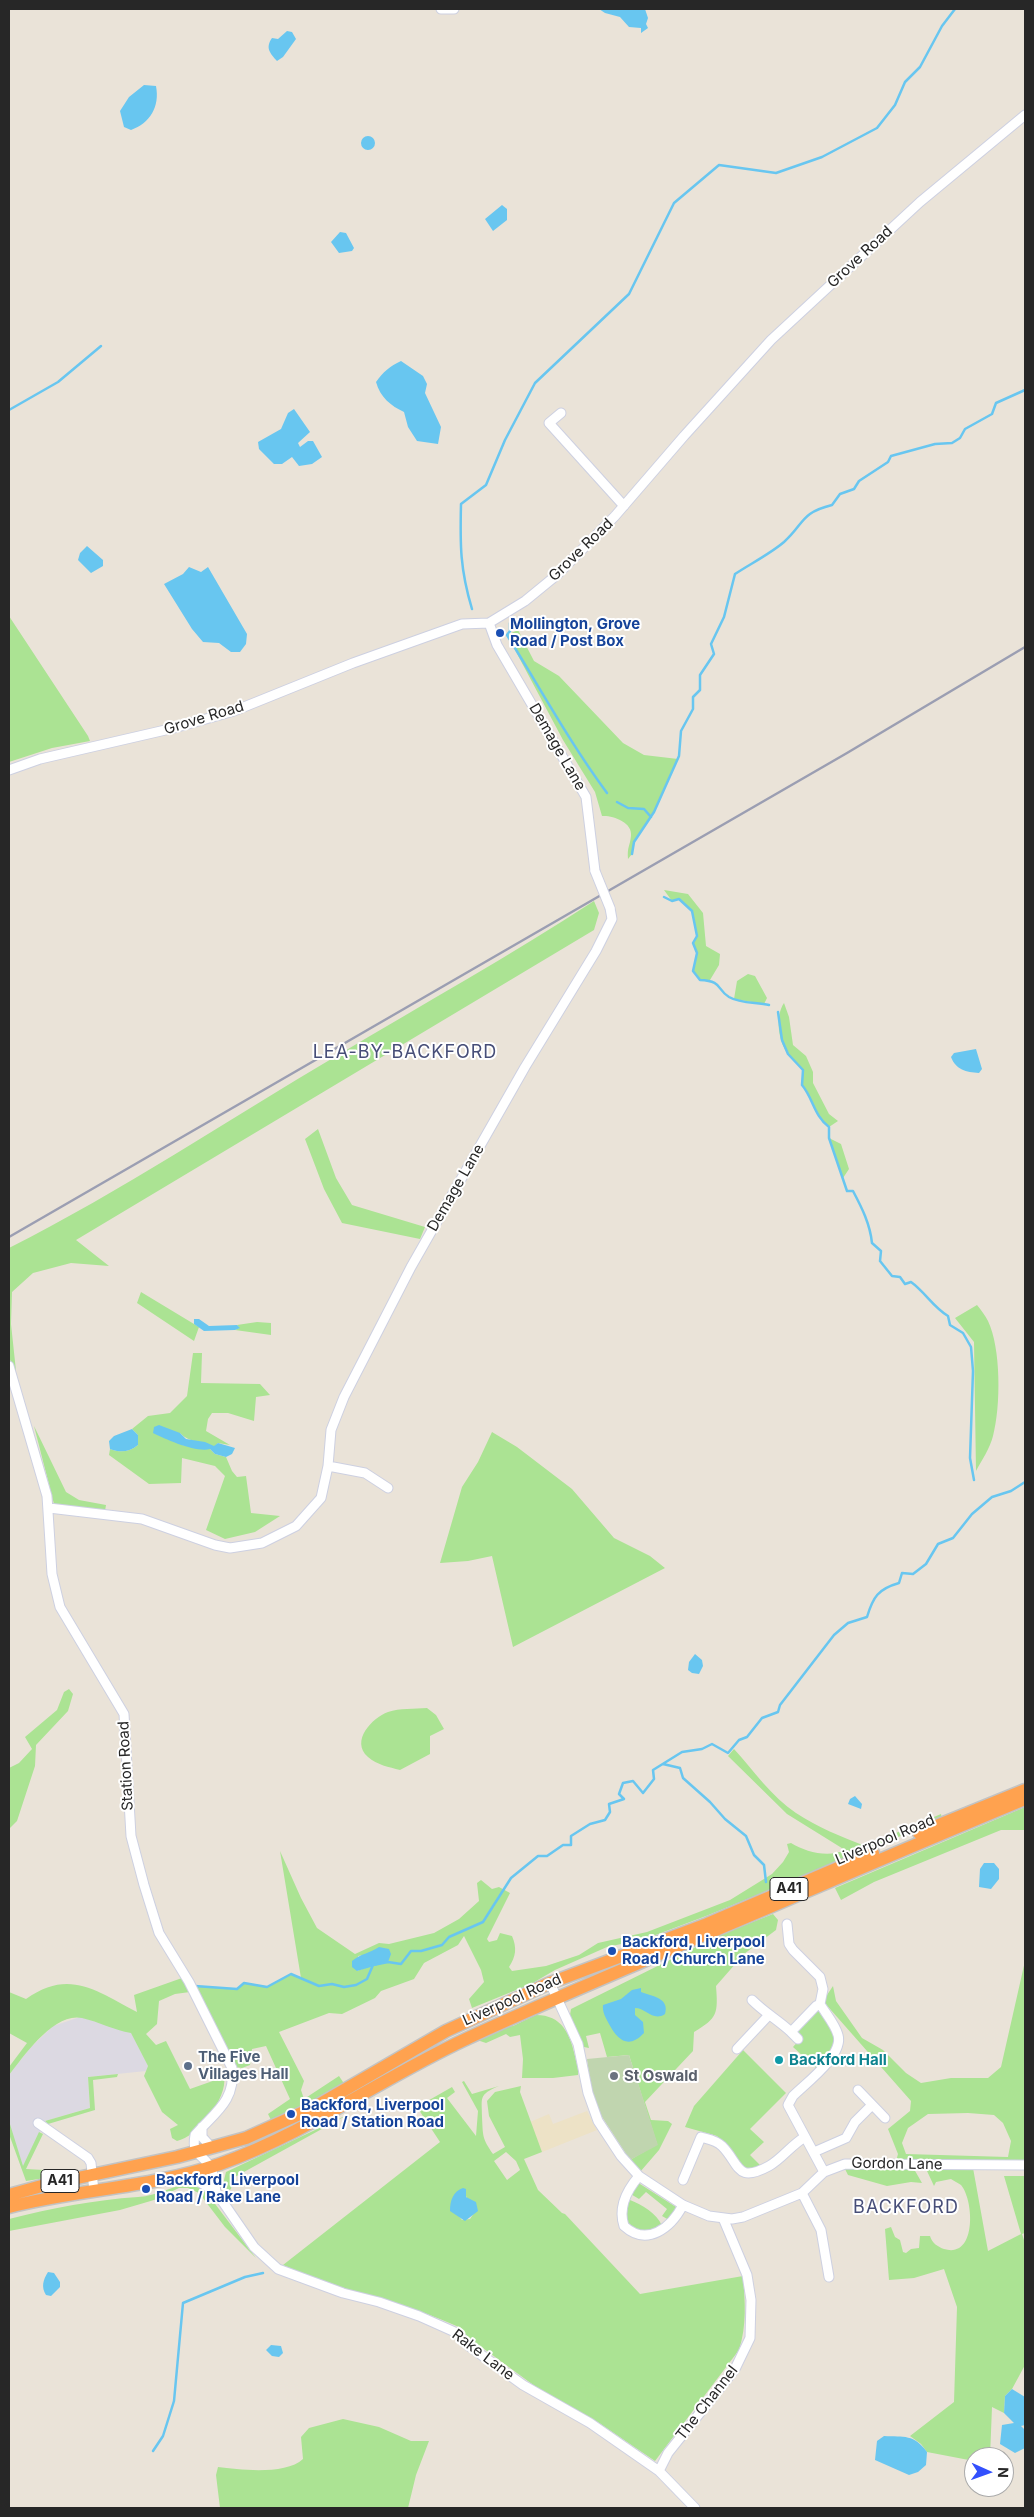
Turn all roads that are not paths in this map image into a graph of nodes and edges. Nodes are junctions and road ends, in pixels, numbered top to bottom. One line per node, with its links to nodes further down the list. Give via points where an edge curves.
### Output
1 (441, 9): 2 (street)
2 (454, 9)
3 (1025, 115): 5 (street, Grove Road, via 920,202 771,340)
4 (560, 413): 5 (street, via 549,423)
5 (624, 506): 6 (street, Grove Road, via 558,574)
6 (489, 623): 7 (street, Grove Road, via 462,624 234,711 40,759); 9 (street, Demage Lane, bridge, via 497,645 586,797 595,870 612,919 411,1268 344,1396 331,1430)
7 (9, 770)
8 (9, 1366): 11 (street, Station Road)
9 (328, 1466): 10 (street, via 365,1473); 11 (street, Demage Lane, via 321,1498 296,1526 262,1543 230,1548 142,1519)
10 (388, 1488)
11 (49, 1508): 27 (street, Station Road, via 52,1574 60,1606 124,1714 131,1836 157,1925 232,2068 233,2080 224,2104)
12 (1025, 1790): 15 (highway, Liverpool Road / A41, via 707,1924)
13 (1025, 1799): 16 (highway, Liverpool Road / A41)
14 (787, 1924): 18 (street, via 792,1950 820,1977 823,1989)
15 (550, 1982): 16 (street); 29 (highway, Liverpool Road / A41, via 446,2031 289,2121)
16 (557, 1998): 33 (highway, Liverpool Road / A41, via 424,2058 282,2138); 37 (street, via 578,2044 592,2109 621,2156)
17 (752, 2000): 19 (street)
18 (820, 2004): 20 (street); 28 (street, via 835,2028 839,2043 835,2054 789,2100 789,2109)
19 (768, 2016): 20 (street); 22 (street)
20 (791, 2032): 21 (street)
21 (798, 2039)
22 (737, 2048)
23 (858, 2090): 24 (street)
24 (872, 2105): 25 (street); 30 (street, via 855,2122 846,2138)
25 (885, 2118)
26 (38, 2123): 36 (street, via 88,2158)
27 (202, 2127): 29 (street, via 202,2137); 31 (street, Station Road, via 195,2135)
28 (805, 2137): 30 (street); 38 (street, via 770,2166 752,2173 736,2168 721,2146 701,2137)
29 (212, 2148): 31 (highway, Liverpool Road / A41)
30 (814, 2152): 34 (street)
31 (196, 2153): 33 (street); 36 (highway, Liverpool Road / A41)
32 (1025, 2165): 34 (street, Gordon Lane, via 844,2164)
33 (210, 2167): 35 (highway, Liverpool Road / A41); 40 (street, Rake Lane)
34 (824, 2172): 41 (street, Gordon Lane)
35 (185, 2174): 39 (highway, Liverpool Road / A41); 40 (street, Rake Lane)
36 (91, 2175): 39 (street); 42 (highway, Liverpool Road / A41)
37 (639, 2176): 43 (street); 43 (street, via 629,2190 622,2210 624,2226 645,2236 659,2232 676,2217)
38 (683, 2180)
39 (94, 2191): 44 (highway, Liverpool Road / A41)
40 (216, 2192): 47 (street, Rake Lane, via 254,2247 278,2269 446,2326 523,2385 597,2428)
41 (802, 2193): 45 (street, Gordon Lane, via 743,2217); 46 (street, via 821,2230)
42 (9, 2195)
43 (682, 2205): 45 (street)
44 (9, 2207)
45 (723, 2218): 47 (street, The Channel, via 747,2275 751,2300 750,2338 735,2369 668,2453)
46 (829, 2277)
47 (659, 2471): 48 (street, Rake Lane)
48 (696, 2508)

